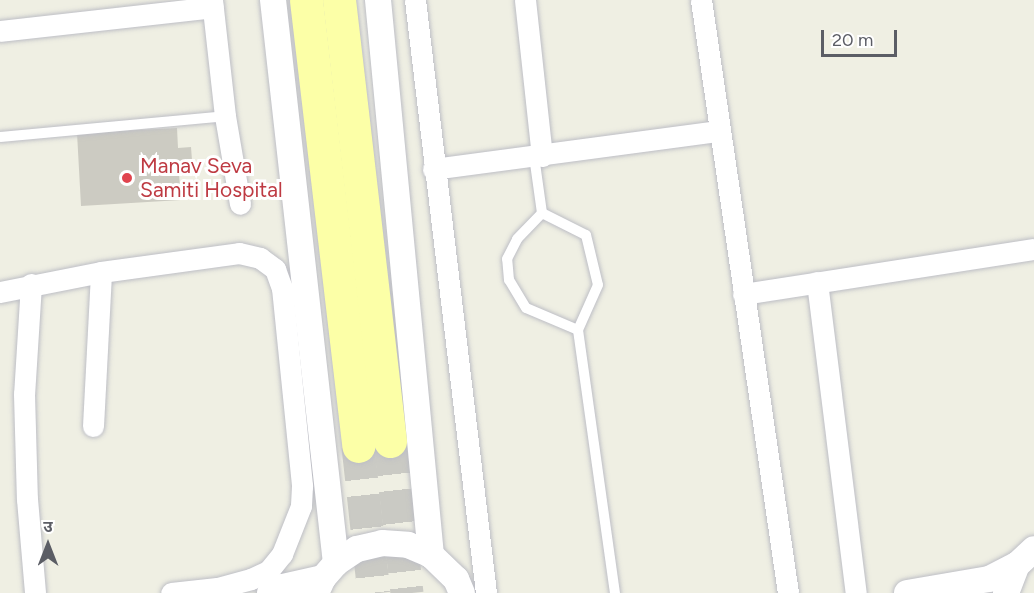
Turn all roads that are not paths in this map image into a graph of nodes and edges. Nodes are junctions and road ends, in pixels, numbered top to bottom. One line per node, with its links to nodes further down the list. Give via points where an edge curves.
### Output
1 (273, 0): 29 (street)
2 (306, 0): 26 (main road)
3 (339, 0): 25 (main road)
4 (378, 0): 27 (street)
5 (415, 0): 14 (street)
6 (525, 0): 13 (street)
7 (701, 0): 11 (street)
8 (212, 3): 9 (street); 10 (street)
9 (0, 31)
10 (225, 116): 12 (lane); 15 (street)
11 (719, 131): 13 (street); 22 (street)
12 (0, 137)
13 (538, 156): 14 (street); 16 (lane)
14 (434, 169): 34 (street)
15 (240, 204)
16 (542, 213): 23 (lane, via 586,235 598,285); 23 (lane, via 517,238 507,259 509,280 526,308)
17 (1034, 249): 19 (street)
18 (101, 272): 20 (street); 24 (street); 32 (street, via 239,253 260,258 275,269 282,288 301,506 282,554 268,570 217,588)
19 (817, 282): 22 (street); 37 (street)
20 (31, 284): 21 (street); 31 (street, via 25,406)
21 (0, 292)
22 (743, 294): 36 (street)
23 (578, 330): 35 (lane)
24 (93, 426)
25 (390, 441)
26 (358, 446)
27 (431, 555): 29 (street, via 408,545 382,543 357,549); 30 (street)
28 (1025, 557): 38 (street, via 989,579); 39 (street)
29 (325, 578): 33 (street)
30 (464, 588)
31 (35, 593)
32 (171, 593)
33 (270, 593)
34 (486, 593)
35 (615, 593)
36 (788, 593)
37 (856, 593)
38 (907, 593)
39 (1006, 593)

